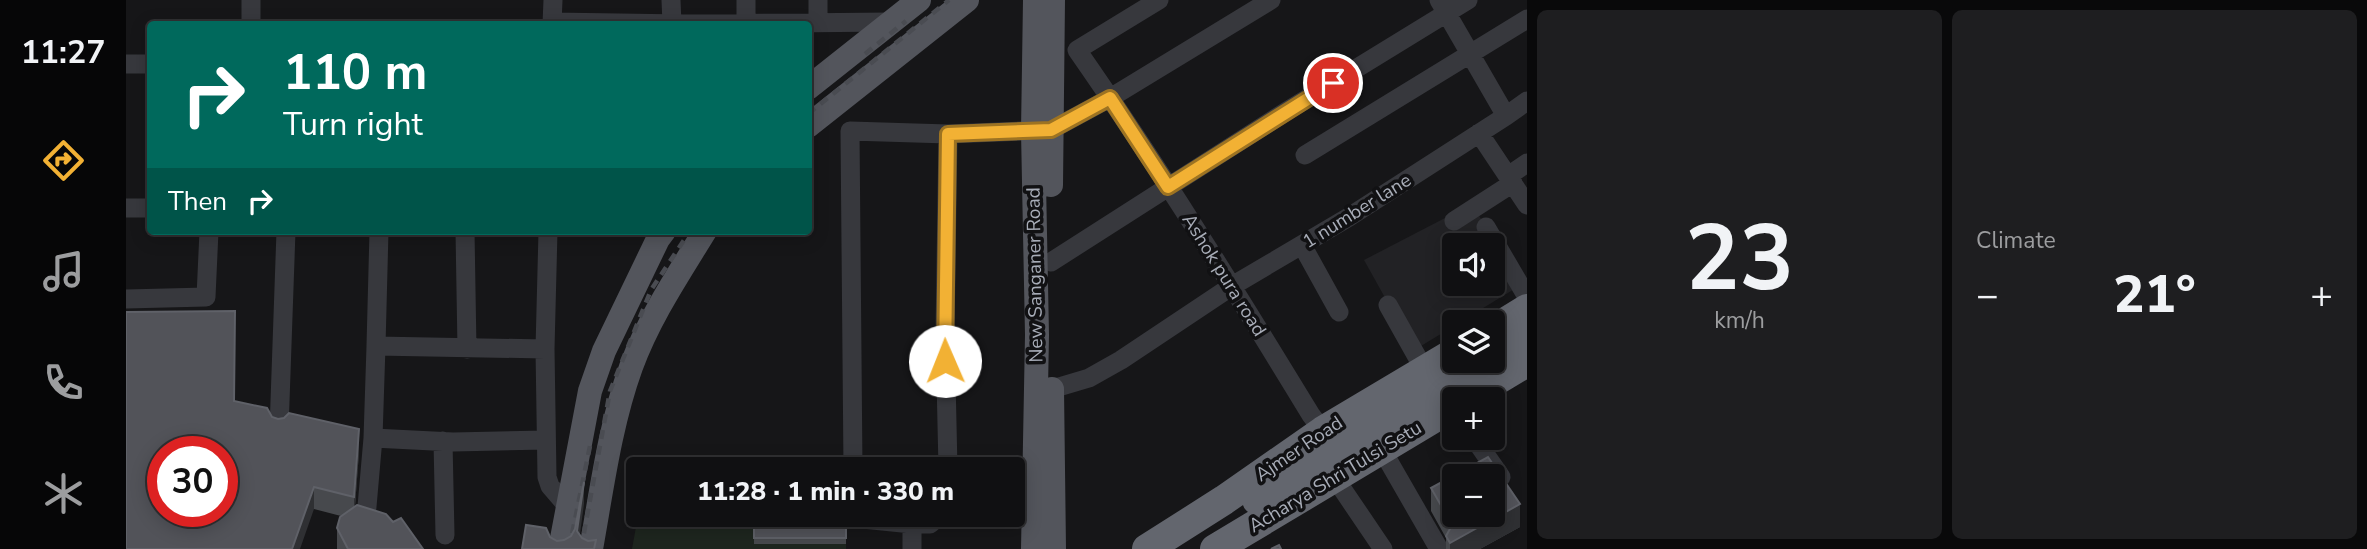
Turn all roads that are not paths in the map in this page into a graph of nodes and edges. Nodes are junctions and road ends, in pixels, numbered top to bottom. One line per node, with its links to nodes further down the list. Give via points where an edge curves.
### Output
1 (251, 0): 15 (street)
2 (553, 0): 16 (street)
3 (671, 0): 17 (street)
4 (746, 0): 18 (street)
5 (818, 0): 20 (street)
6 (919, 0): 21 (main road)
7 (967, 0): 29 (main road)
8 (1035, 0): 30 (main road, New Sanganer Road)
9 (1054, 0): 30 (main road, New Sanganer Road)
10 (1159, 0): 26 (street, Ashok pura road, via 1077,50)
11 (1271, 0): 26 (street)
12 (1468, 0): 13 (street)
13 (1443, 6): 22 (street); 36 (street)
14 (1527, 19): 22 (street)
15 (251, 21)
16 (552, 21)
17 (672, 21)
18 (746, 21)
19 (812, 22): 20 (street)
20 (818, 22): 21 (street)
21 (890, 22): 25 (main road)
22 (1471, 53): 28 (street); 33 (street)
23 (126, 64): 24 (street)
24 (147, 64)
25 (812, 85)
26 (1110, 98): 30 (street); 36 (street, Ashok pura road)
27 (1527, 101): 28 (street)
28 (1506, 116): 31 (street, 1 number lane)
29 (812, 123)
30 (1042, 130): 32 (street); 50 (main road, New Sanganer Road); 91 (main road, New Sanganer Road)
31 (1479, 132): 35 (street); 49 (street, 1 number lane)
32 (948, 134): 79 (street, via 850,131); 80 (street)
33 (1305, 155)
34 (1527, 163): 35 (street)
35 (1510, 179): 37 (street); 40 (street)
36 (1168, 187): 50 (street); 51 (street, Ashok pura road)
37 (1527, 205)
38 (126, 208): 39 (street)
39 (147, 208)
40 (1454, 221)
41 (1486, 227): 52 (street)
42 (209, 235): 53 (street, via 206,297)
43 (286, 235): 72 (street)
44 (379, 235): 59 (street)
45 (465, 235): 61 (street)
46 (548, 235): 62 (street)
47 (661, 235): 84 (main road, via 604,351)
48 (703, 235): 89 (main road, via 655,313 631,366 614,426)
49 (1302, 245): 51 (street, 1 number lane); 56 (street)
50 (1051, 262): 69 (main road, New Sanganer Road)
51 (1232, 286): 69 (street, 1 number lane, via 1121,360 1089,378); 73 (street, Ashok pura road)
52 (1527, 297)
53 (126, 299)
54 (1388, 305): 65 (street)
55 (1527, 309): 57 (highway)
56 (1339, 312)
57 (1505, 323)
58 (1527, 333): 60 (highway)
59 (376, 346): 61 (street); 75 (street)
60 (1505, 347)
61 (467, 349): 62 (street)
62 (545, 349): 76 (street)
63 (1442, 361): 65 (highway, Ajmer Road)
64 (1527, 362): 68 (highway)
65 (1425, 371): 73 (highway, Ajmer Road)
66 (1461, 373): 94 (highway, Acharya Shri Tulsi Setu)
67 (1527, 380): 70 (highway)
68 (1485, 387)
69 (1052, 389): 92 (main road, New Sanganer Road)
70 (1505, 394)
71 (1442, 413): 95 (highway, Acharya Shri Tulsi Setu)
72 (279, 430)
73 (1323, 431): 93 (highway, Ajmer Road)
74 (1442, 432): 81 (highway)
75 (373, 438): 77 (street); 85 (street)
76 (546, 440): 77 (street); 84 (street, via 548,481)
77 (443, 441): 87 (street)
78 (1482, 450): 83 (street)
79 (853, 457)
80 (948, 457)
81 (1389, 462): 82 (highway); 98 (street)
82 (1343, 490): 96 (highway); 97 (street)
83 (1510, 490)
84 (568, 507): 88 (main road)
85 (366, 518)
86 (912, 527): 90 (street)
87 (445, 535)
88 (560, 549)
89 (591, 549)
90 (912, 549)
91 (1033, 549)
92 (1054, 549)
93 (1147, 549)
94 (1180, 549)
95 (1215, 549)
96 (1244, 549)
97 (1383, 549)
98 (1439, 549)

